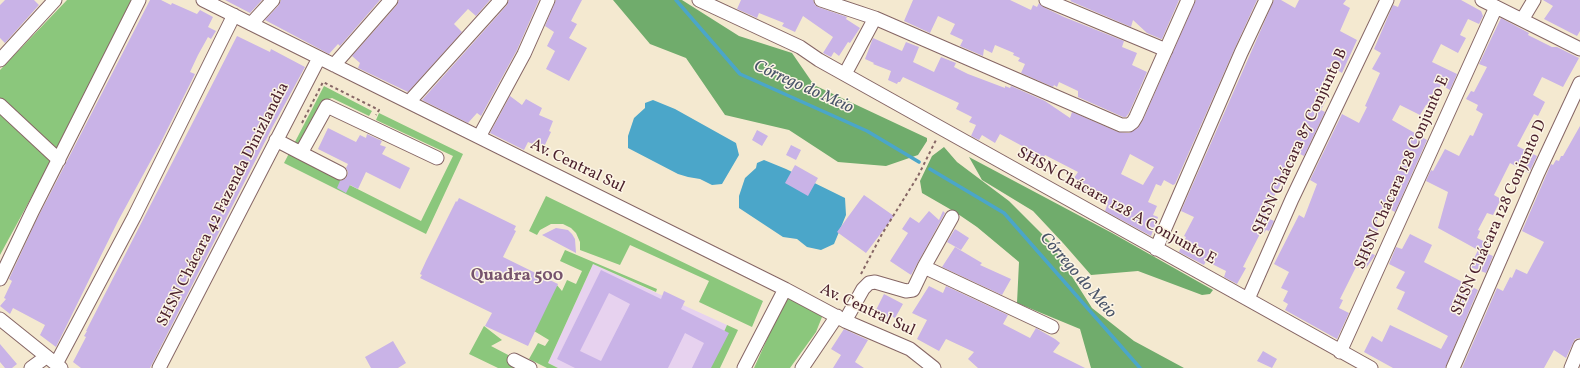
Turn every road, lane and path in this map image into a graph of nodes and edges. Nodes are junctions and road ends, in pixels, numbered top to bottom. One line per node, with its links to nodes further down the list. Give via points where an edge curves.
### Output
1 (55, 0): 24 (street)
2 (139, 0): 35 (street)
3 (203, 0): 17 (street, Av. Central Sul)
4 (273, 0): 20 (street)
5 (391, 0): 25 (street)
6 (502, 0): 28 (street)
7 (548, 0): 31 (street, via 524,54)
8 (699, 0): 26 (street, SHSN Chácara 128 A Conjunto E, via 800,47)
9 (821, 0): 18 (street)
10 (1046, 0): 22 (street)
11 (1188, 0): 22 (street)
12 (1266, 0): 38 (street)
13 (1387, 0): 43 (street, SHSN Chácara 87 Conjunto B, via 1292,199)
14 (1482, 0): 16 (street)
15 (1534, 0): 19 (street)
16 (1496, 7): 19 (street); 48 (street, SHSN Chácara 128 Conjunto E)
17 (234, 16): 20 (street, Av. Central Sul); 50 (street, via 134,217)
18 (875, 18): 22 (street, via 1121,125 1133,122); 26 (street)
19 (1522, 20): 21 (street)
20 (251, 24): 23 (street, Av. Central Sul)
21 (1579, 48)
22 (1166, 50)
23 (319, 58): 25 (street, Av. Central Sul); 32 (street, SHSN Chácara 42 Fazenda Dinizlandia)
24 (0, 60)
25 (334, 65): 28 (street, Av. Central Sul)
26 (846, 74): 30 (street, SHSN Chácara 128 A Conjunto E)
27 (1580, 83): 58 (street, SHSN Chácara 128 Conjunto D)
28 (409, 102): 31 (street, Av. Central Sul)
29 (0, 105): 35 (street)
30 (942, 128): 38 (street, SHSN Chácara 128 A Conjunto E); 40 (path, via 918,176 882,234)
31 (479, 137): 42 (street, Av. Central Sul)
32 (276, 140): 33 (street); 52 (street, SHSN Chácara 42 Fazenda Dinizlandia)
33 (301, 153): 34 (street, via 327,106); 36 (street)
34 (438, 158)
35 (59, 160): 41 (street)
36 (340, 174)
37 (952, 217): 39 (street)
38 (1156, 249): 43 (street, SHSN Chácara 128 A Conjunto E)
39 (924, 267): 45 (street, via 910,292 875,282 869,284 862,289); 46 (street)
40 (859, 278)
41 (0, 279)
42 (785, 290): 45 (street, Av. Central Sul); 54 (street)
43 (1248, 299): 48 (street, SHSN Chácara 128 A Conjunto E)
44 (0, 319): 50 (street)
45 (841, 319): 55 (street); 56 (street, Av. Central Sul, via 910,349)
46 (1052, 327)
47 (1580, 346): 59 (street)
48 (1340, 352): 57 (street, SHSN Chácara 128 A Conjunto E)
49 (514, 360): 53 (street)
50 (54, 363): 51 (street)
51 (31, 368)
52 (159, 368)
53 (530, 368)
54 (744, 368)
55 (802, 368)
56 (934, 368)
57 (1371, 368)
58 (1453, 368)
59 (1570, 368)

